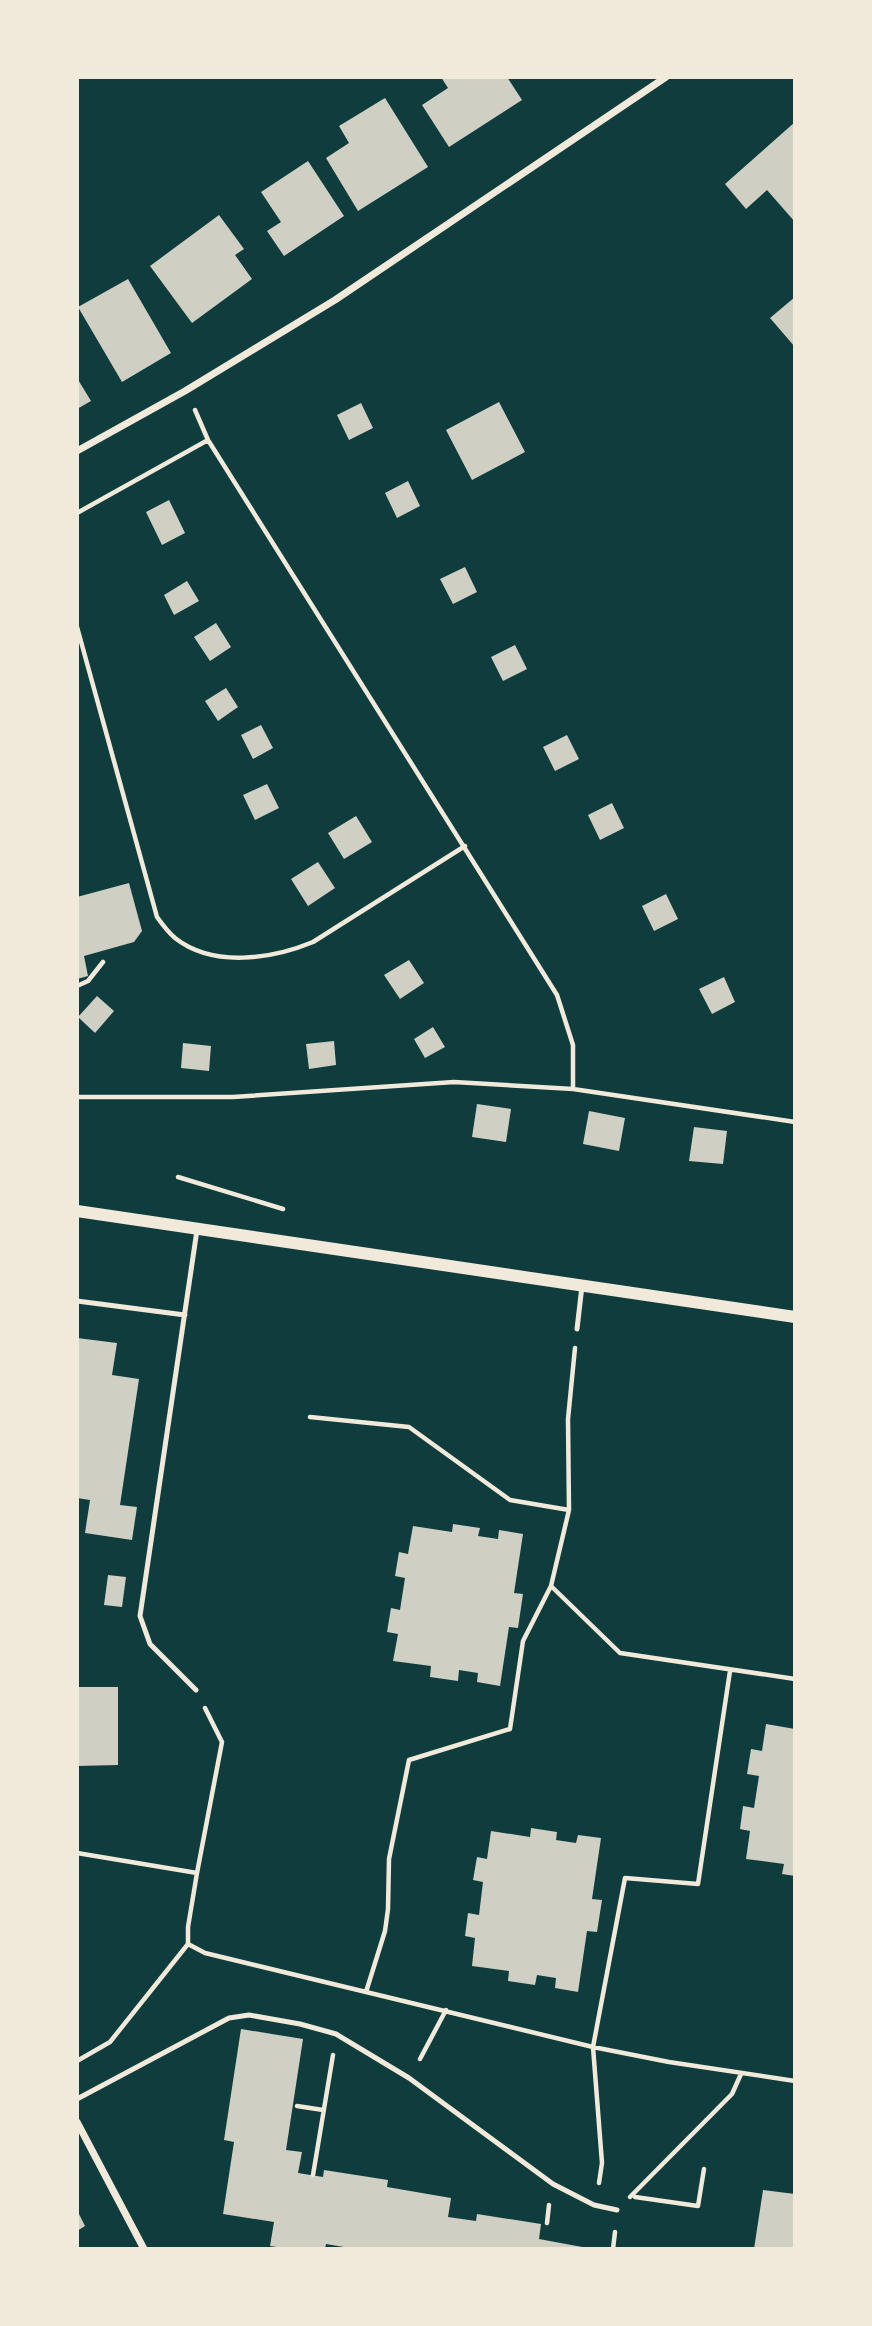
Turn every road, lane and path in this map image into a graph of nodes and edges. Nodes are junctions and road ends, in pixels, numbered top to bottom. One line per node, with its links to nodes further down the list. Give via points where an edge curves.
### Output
1 (666, 77): 2 (street, via 335,300)
2 (184, 391): 3 (path); 4 (street)
3 (208, 440): 5 (path); 7 (path)
4 (77, 452)
5 (77, 513)
6 (77, 627): 7 (path, via 157,917 191,948 240,957 290,951 313,942)
7 (465, 846): 10 (path, via 557,995 573,1045)
8 (103, 962): 9 (path, via 88,981)
9 (77, 986)
10 (573, 1088): 11 (path, via 454,1082 233,1097); 12 (path)
11 (77, 1097)
12 (795, 1122)
13 (178, 1177): 14 (path)
14 (283, 1209)
15 (77, 1211): 16 (street)
16 (197, 1230): 17 (street); 19 (lane)
17 (583, 1286): 20 (street); 21 (lane)
18 (77, 1301): 19 (lane)
19 (185, 1315): 27 (lane, via 140,1616 150,1644)
20 (795, 1317)
21 (577, 1329): 23 (path, via 568,1419)
22 (310, 1417): 23 (path, via 409,1427 510,1500)
23 (569, 1510): 24 (path)
24 (551, 1586): 25 (path, via 620,1653); 31 (path, via 523,1641 510,1729 409,1760 389,1859 385,1931)
25 (730, 1671): 26 (path); 34 (path, via 698,1884 625,1878)
26 (795, 1679)
27 (196, 1690): 29 (path, via 222,1742)
28 (77, 1853): 29 (path)
29 (197, 1873): 30 (path)
30 (188, 1944): 31 (path, via 205,1953); 35 (path, via 110,2042)
31 (366, 1992): 32 (path)
32 (446, 2010): 34 (path); 37 (path)
33 (336, 2034): 37 (lane); 39 (lane, via 249,2015 229,2018); 41 (path)
34 (593, 2047): 36 (path); 46 (path, via 602,2163)
35 (77, 2061)
36 (741, 2074): 38 (path); 45 (path, via 732,2094)
37 (409, 2078): 46 (lane, via 553,2184)
38 (795, 2081)
39 (77, 2099)
40 (297, 2106): 41 (path)
41 (323, 2110): 44 (path)
42 (77, 2122): 48 (street)
43 (704, 2169): 45 (path, via 698,2206)
44 (313, 2175)
45 (630, 2197): 47 (path)
46 (594, 2205): 47 (lane)
47 (617, 2210)
48 (144, 2249)

